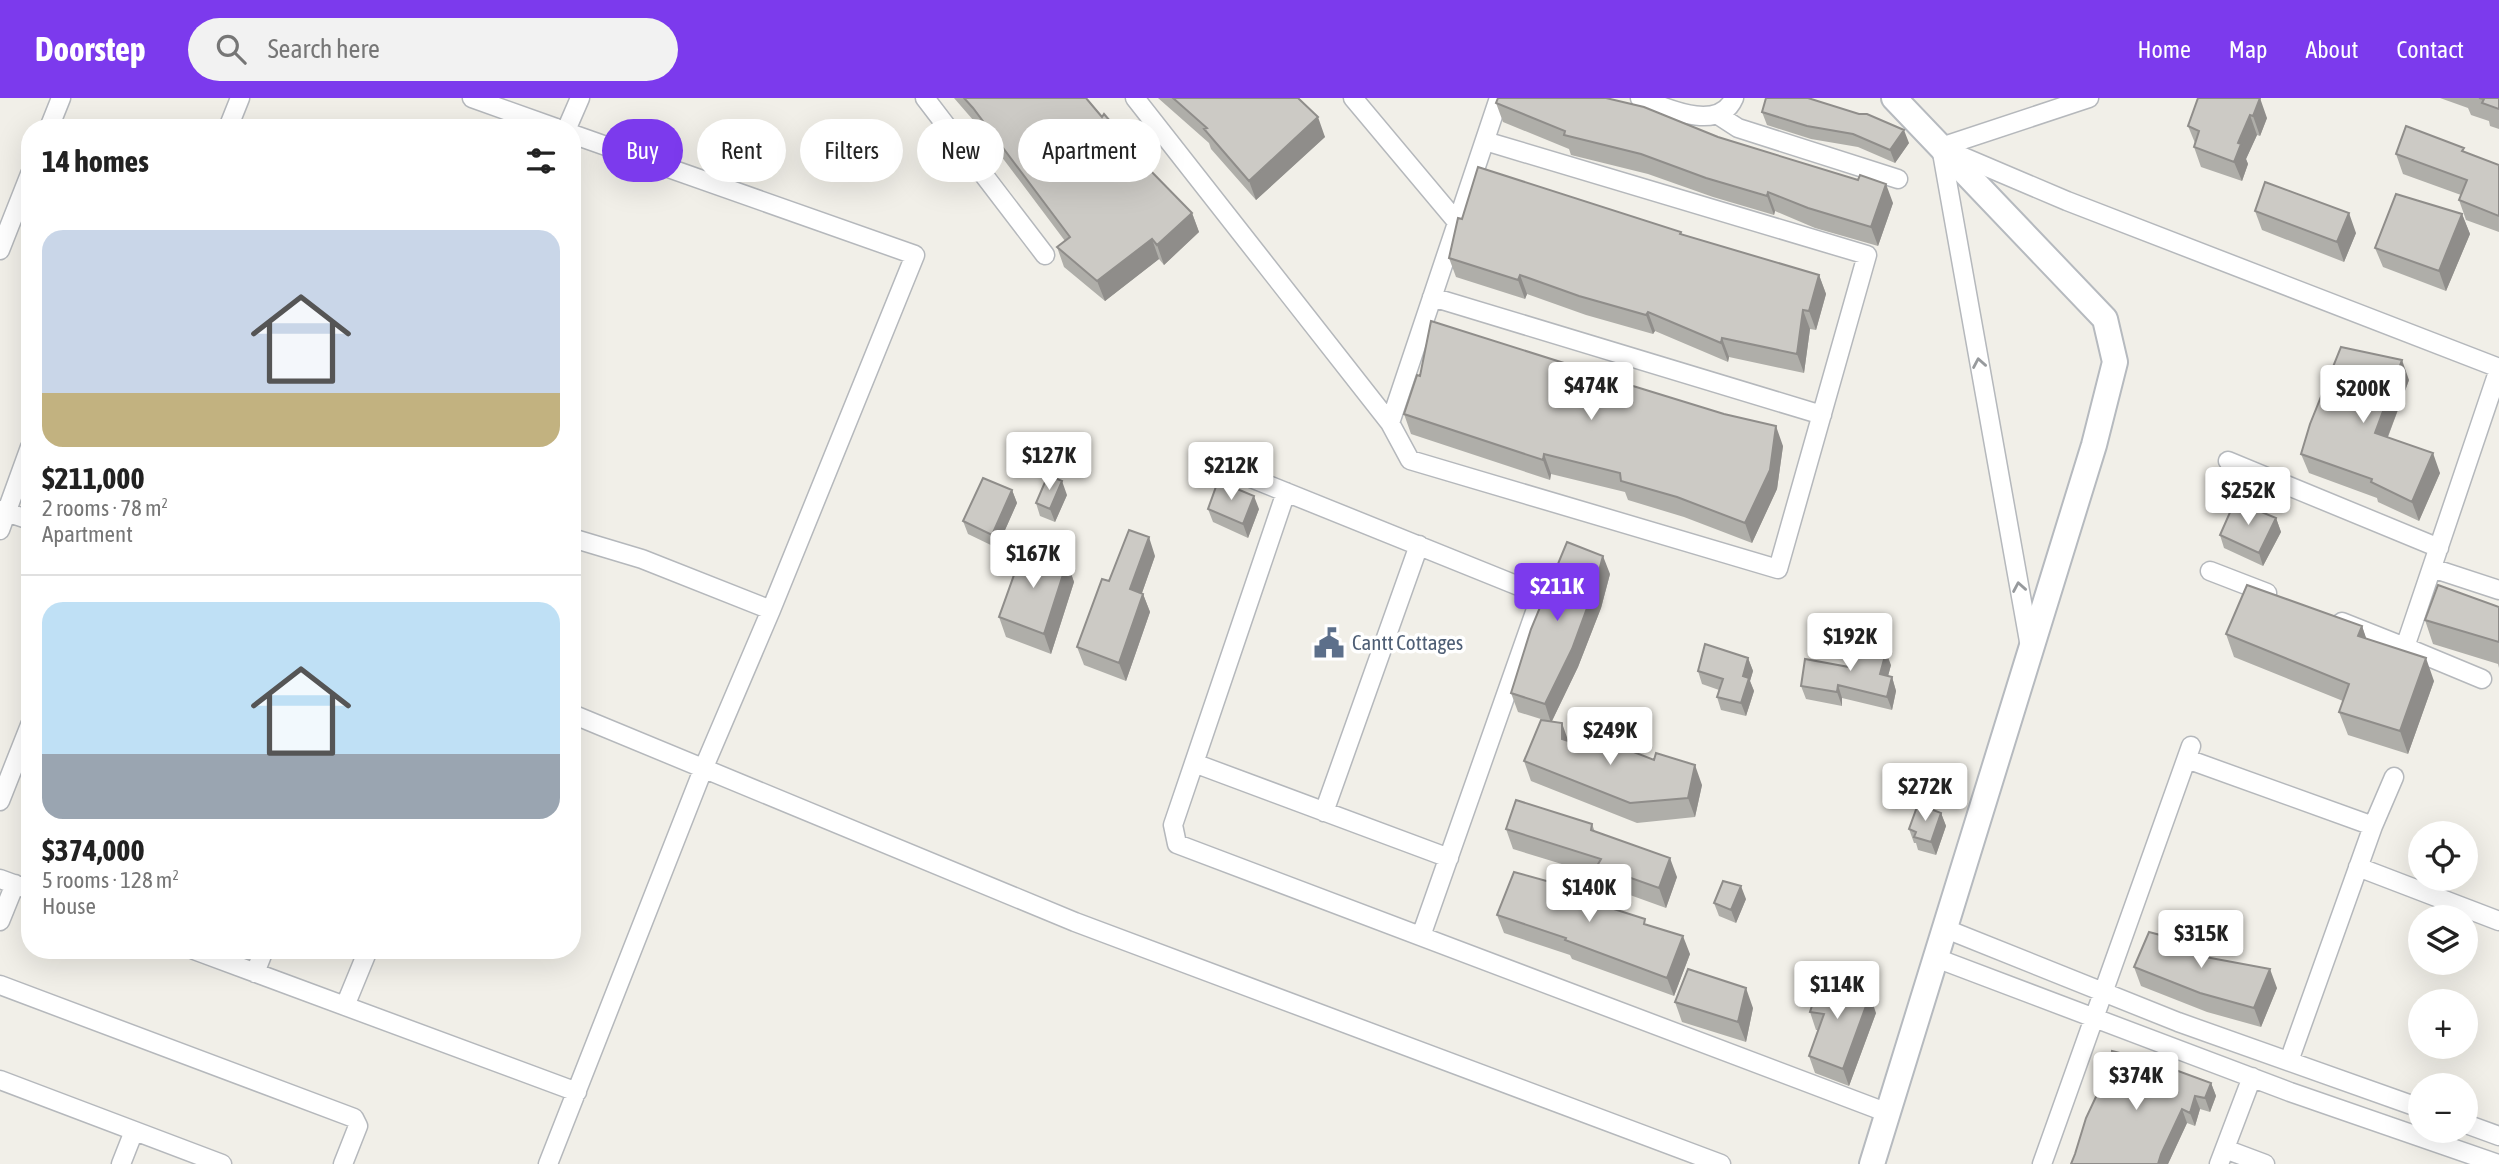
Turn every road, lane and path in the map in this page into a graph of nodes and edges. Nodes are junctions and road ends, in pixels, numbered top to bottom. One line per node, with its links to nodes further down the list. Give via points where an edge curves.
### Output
1 (61, 98): 14 (street)
2 (240, 98): 15 (street)
3 (580, 98): 17 (street)
4 (925, 98): 26 (street)
5 (1135, 98): 30 (street)
6 (1353, 98): 24 (street)
7 (1499, 98): 19 (street)
8 (1640, 98): 13 (street, via 1702,117)
9 (1734, 98): 13 (street)
10 (1894, 98): 20 (main road)
11 (2089, 98): 20 (street)
12 (480, 99): 16 (street)
13 (1718, 116): 21 (street, via 1738,128)
14 (53, 119)
15 (232, 119)
16 (532, 119)
17 (571, 119)
18 (581, 137): 45 (street, via 915,255)
19 (1485, 141): 24 (street); 29 (street, via 1867,255)
20 (1941, 147): 28 (street, via 2067,201); 48 (street, one-way to 20); 48 (main road, via 2105,319 2115,362)
21 (1898, 179)
22 (21, 188): 23 (street)
23 (7, 209): 25 (street)
24 (1457, 222): 27 (street)
25 (0, 250)
26 (1045, 254)
27 (1433, 297): 29 (street); 30 (street)
28 (2499, 368): 40 (street)
29 (1822, 415): 30 (street, via 1778,569 1410,460)
30 (1390, 423)
31 (2228, 461): 40 (street)
32 (1226, 468): 34 (street)
33 (21, 469): 35 (street)
34 (1286, 492): 39 (street); 52 (street)
35 (4, 511): 36 (street); 37 (street)
36 (21, 517)
37 (0, 530)
38 (581, 541): 45 (street, via 642,559)
39 (1419, 545): 56 (street); 58 (street, via 1541,595)
40 (2439, 548): 41 (street)
41 (2432, 568): 43 (street); 47 (street)
42 (2210, 571): 44 (street)
43 (2499, 590)
44 (2288, 601)
45 (771, 610): 53 (street)
46 (2327, 617): 47 (street)
47 (2405, 647): 49 (street)
48 (2031, 654): 63 (main road)
49 (2482, 679)
50 (581, 718): 53 (street)
51 (21, 748): 55 (street)
52 (1194, 764): 56 (street); 64 (street, via 1172,825 1177,844)
53 (705, 767): 77 (street); 89 (street, via 1075,922)
54 (2394, 777): 57 (street)
55 (0, 801)
56 (1324, 812): 58 (street)
57 (2373, 826): 59 (street); 71 (street, via 2189,753)
58 (1449, 858): 64 (street)
59 (2358, 867): 62 (street); 74 (street)
60 (15, 884): 61 (street)
61 (0, 921)
62 (2499, 921)
63 (1945, 929): 65 (main road); 71 (street)
64 (1421, 936): 79 (street)
65 (1936, 958): 73 (street); 79 (main road)
66 (218, 959): 69 (street)
67 (261, 959): 69 (street)
68 (364, 959): 72 (street)
69 (256, 973): 72 (street)
70 (0, 985): 87 (street, via 354,1118 358,1126)
71 (2103, 992): 73 (street); 74 (street)
72 (345, 1006): 77 (street)
73 (2094, 1017): 75 (street); 91 (street)
74 (2289, 1061): 78 (street)
75 (2252, 1077): 83 (street); 84 (street)
76 (0, 1080): 81 (street)
77 (577, 1092): 88 (street)
78 (2408, 1104)
79 (1888, 1113): 90 (main road)
80 (2478, 1129): 82 (street)
81 (134, 1131): 85 (street); 86 (street)
82 (2499, 1136)
83 (2222, 1156): 92 (street)
84 (2471, 1159): 93 (street)
85 (121, 1164)
86 (222, 1164)
87 (343, 1164)
88 (548, 1164)
89 (1721, 1164)
90 (1872, 1164)
91 (2042, 1164)
92 (2265, 1164)
93 (2498, 1164)

